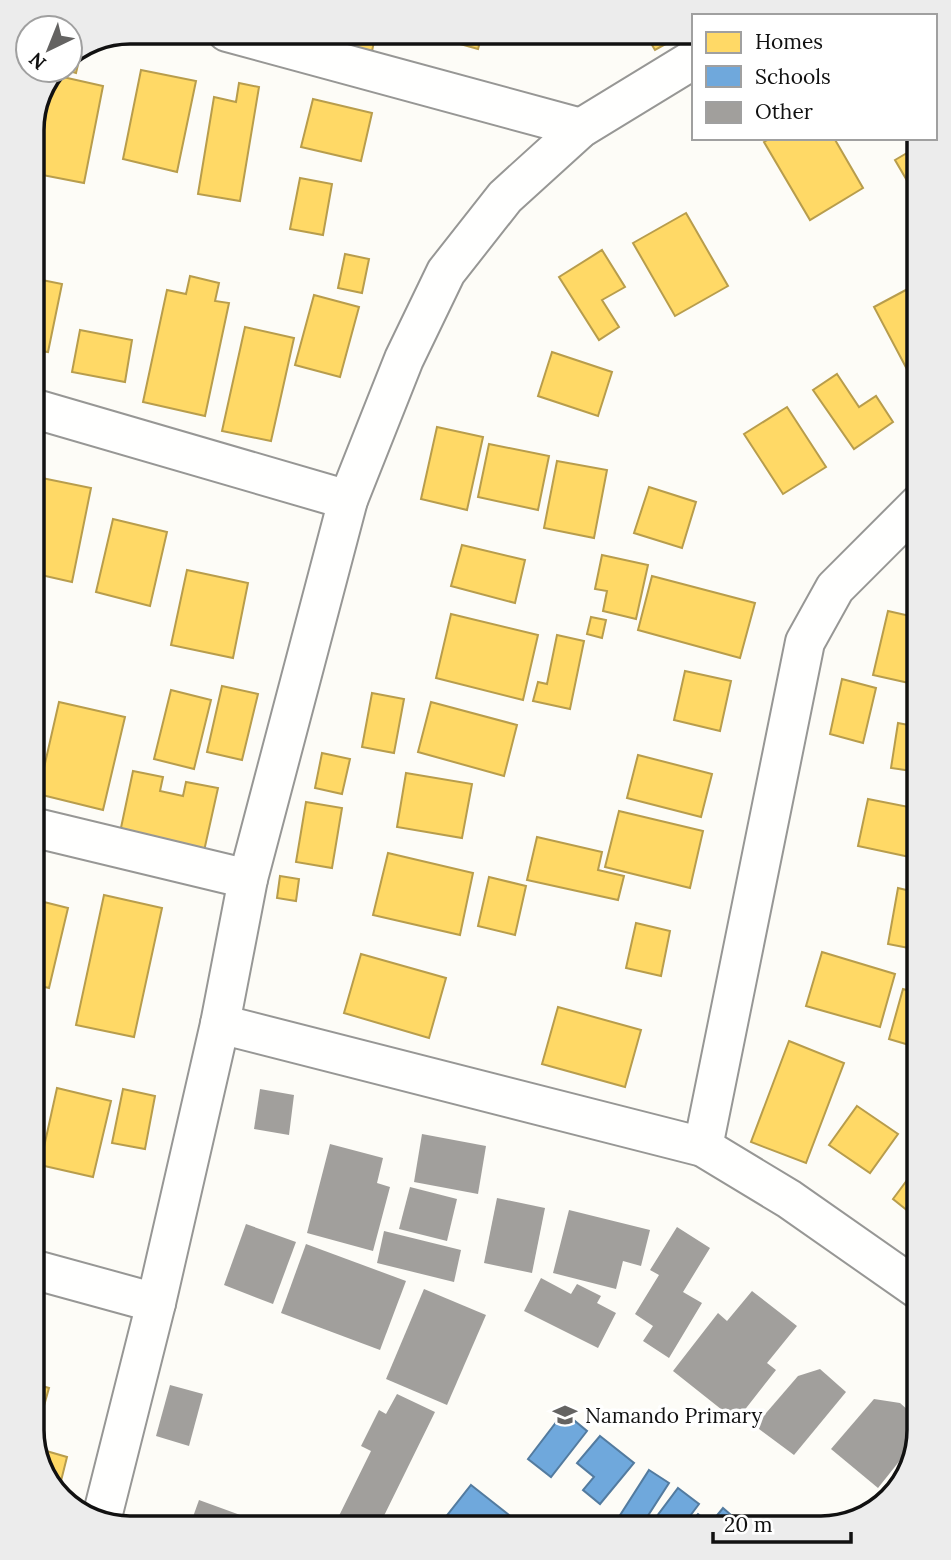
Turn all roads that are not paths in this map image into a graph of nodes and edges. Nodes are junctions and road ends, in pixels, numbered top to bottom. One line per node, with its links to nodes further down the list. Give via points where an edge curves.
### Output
1 (271, 44): 3 (street)
2 (692, 60): 3 (street)
3 (581, 128): 5 (street, via 505,197 446,272 404,359)
4 (44, 411): 5 (street)
5 (348, 500): 8 (street)
6 (907, 517): 10 (street, via 835,588 804,642)
7 (44, 830): 8 (street)
8 (248, 879): 9 (street)
9 (220, 1024): 10 (street); 13 (street)
10 (703, 1147): 12 (street, via 789,1199)
11 (44, 1272): 13 (street)
12 (907, 1282)
13 (156, 1303): 14 (street)
14 (103, 1512)

